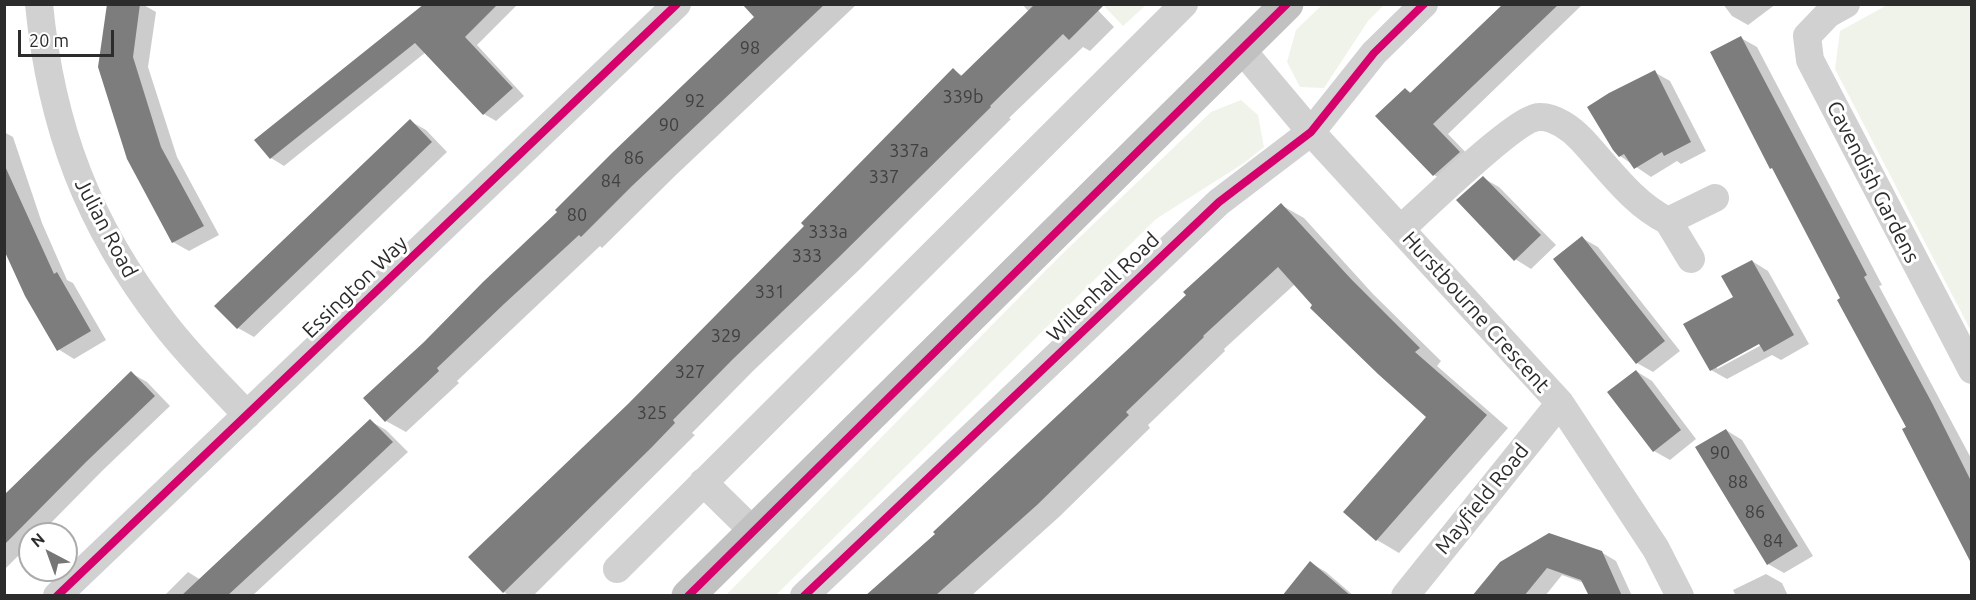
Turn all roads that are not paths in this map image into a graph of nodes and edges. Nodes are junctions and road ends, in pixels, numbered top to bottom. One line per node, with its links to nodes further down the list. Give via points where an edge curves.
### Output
1 (39, 4): 15 (street, Julian Road, via 54,99 66,146 87,198 112,246 165,324)
2 (677, 4): 15 (street, Essington Way)
3 (1184, 4): 16 (street)
4 (1287, 4): 7 (highway)
5 (1424, 4): 8 (street, Willenhall Road, via 1374,53)
6 (1846, 4): 13 (street, Cavendish Gardens, via 1828,14 1807,36 1810,60)
7 (1242, 50): 8 (street, Hurstbourne Crescent); 17 (highway)
8 (1311, 132): 11 (street, Hurstbourne Crescent); 21 (street, Willenhall Road, via 1219,202)
9 (1715, 198): 10 (street)
10 (1668, 221): 11 (street, via 1631,195 1580,137 1557,121 1538,116 1512,129); 12 (street)
11 (1401, 229): 14 (street, Hurstbourne Crescent)
12 (1691, 259)
13 (1971, 370)
14 (1560, 403): 22 (street, Mayfield Road); 23 (street, Hurstbourne Crescent, via 1656,549)
15 (247, 415): 19 (street, Essington Way)
16 (704, 482): 17 (street); 18 (street)
17 (753, 531): 20 (highway)
18 (617, 569)
19 (57, 596)
20 (688, 596)
21 (804, 596)
22 (1405, 596)
23 (1680, 596)

